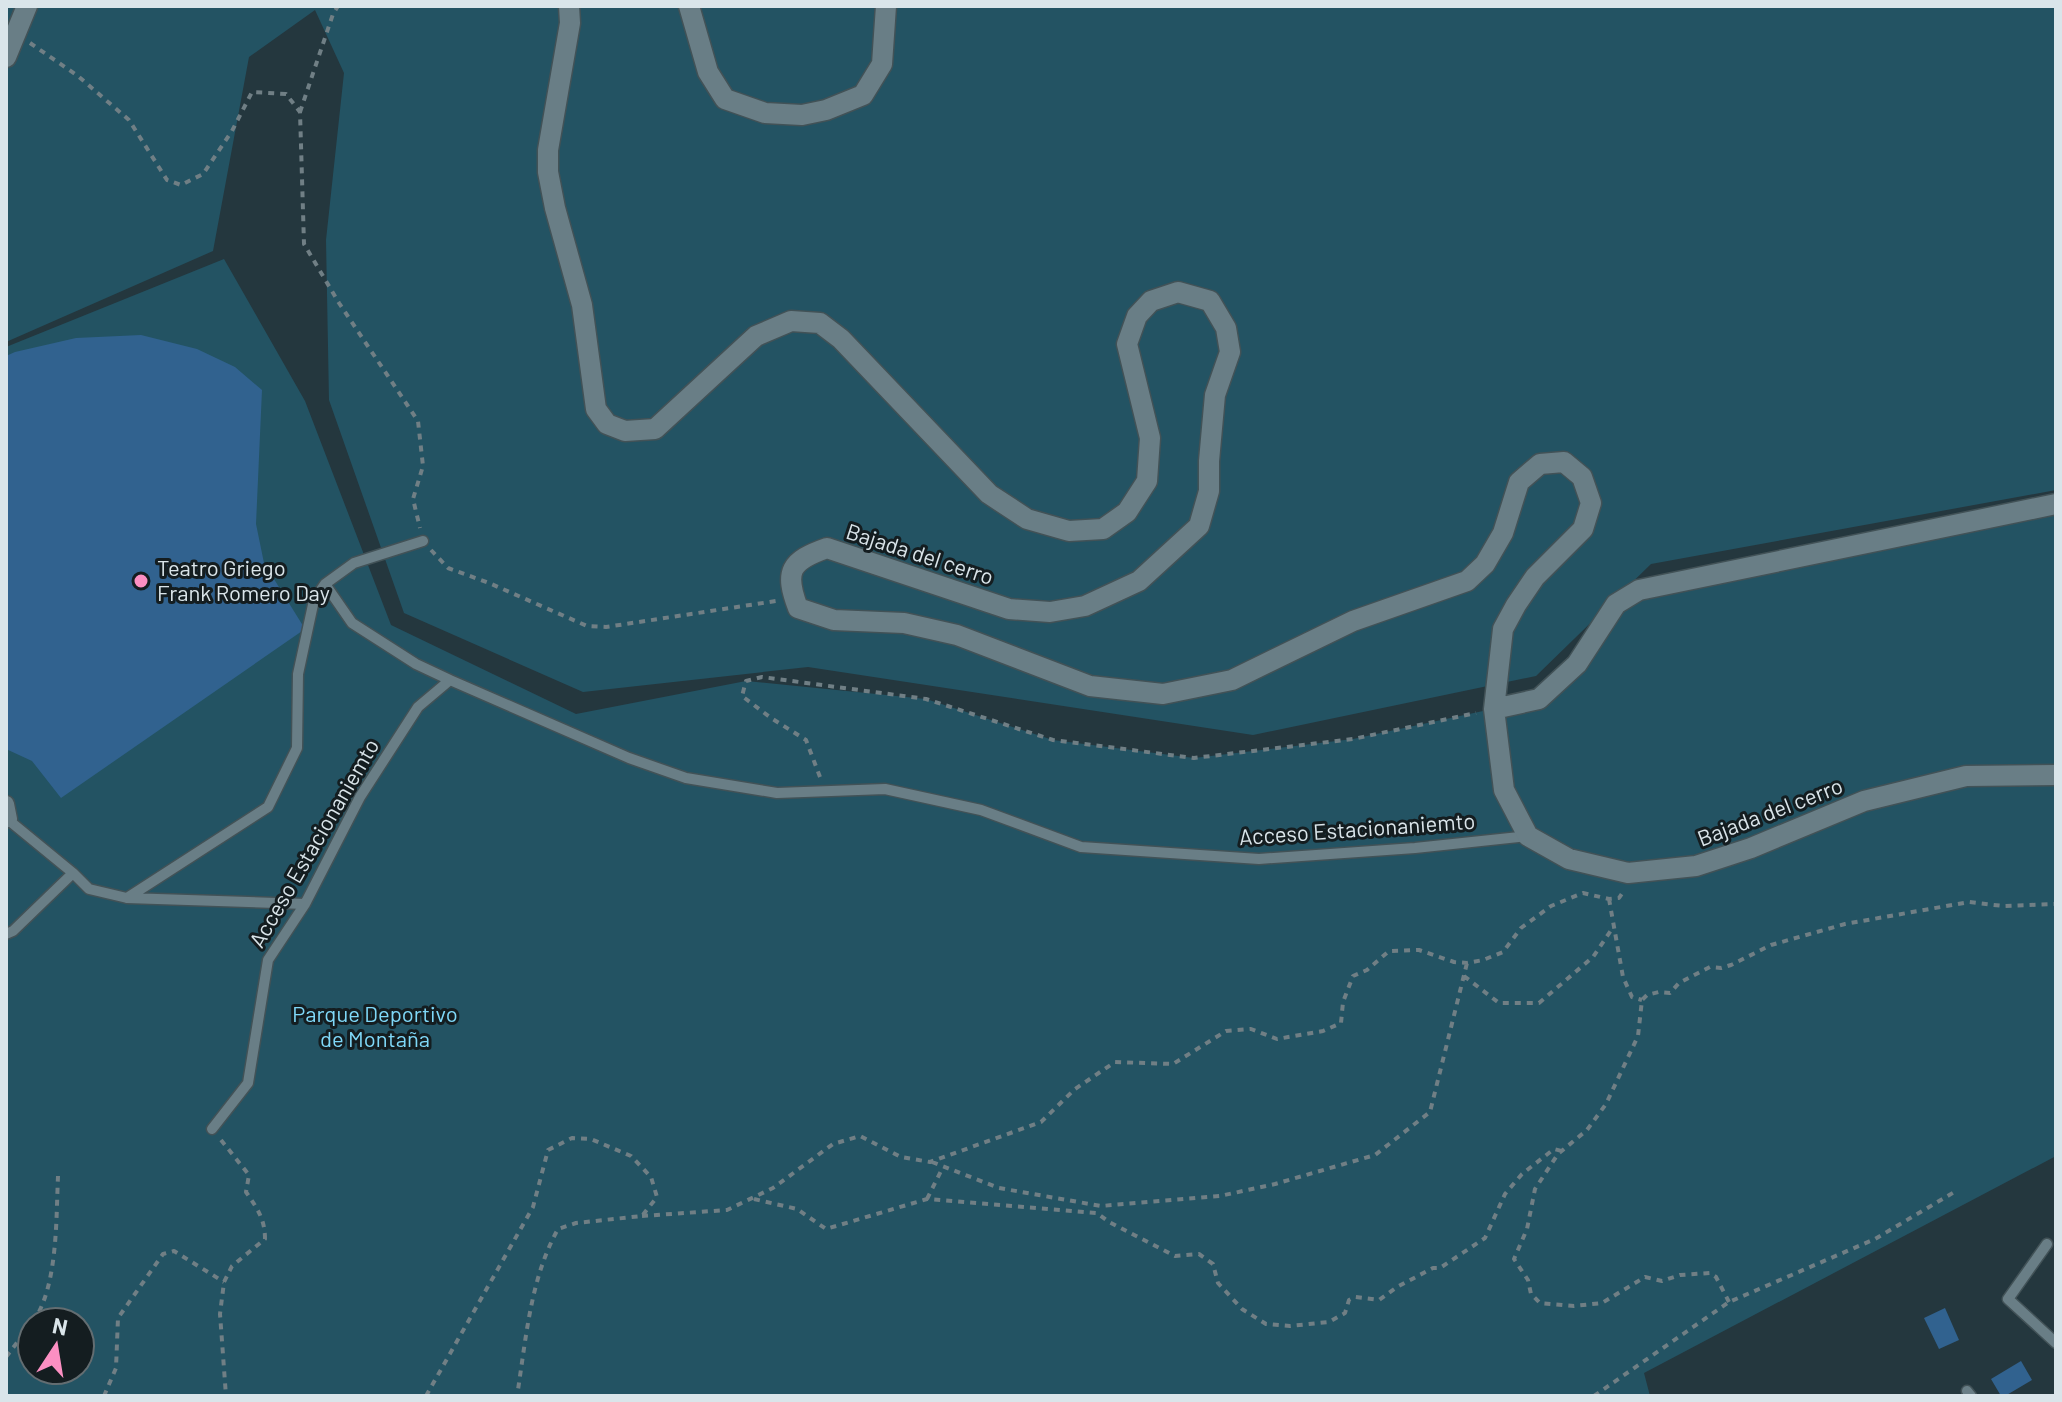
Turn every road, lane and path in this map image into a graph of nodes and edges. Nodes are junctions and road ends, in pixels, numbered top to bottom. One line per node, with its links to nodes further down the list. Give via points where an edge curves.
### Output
1 (27, 6): 6 (street)
2 (338, 6): 8 (path)
3 (569, 6): 12 (street, Bajada del cerro, via 548,172 582,305 596,409 607,424 625,431 655,429 756,336 791,321 820,323 989,494 1027,519 1069,531 1103,529 1127,512 1147,481 1150,438 1127,344 1137,316 1151,301 1178,292 1210,301 1226,328 1230,352 1215,395 1209,491 1199,526 1139,581 1085,606 1050,612 1009,609 827,548 803,556 791,572)
4 (689, 6): 5 (street, via 708,72 725,99 765,113 802,115 863,95 882,64)
5 (886, 6)
6 (16, 34): 7 (street); 8 (path, via 78,76 129,120 167,180 181,185 203,174 252,92 286,94)
7 (6, 57)
8 (300, 112): 10 (path, via 304,244 418,421 423,466 413,499)
9 (2056, 504): 14 (street, via 1639,590 1616,604 1577,664 1539,699)
10 (423, 541): 11 (lane, via 354,563); 12 (path, via 448,568 587,626)
11 (325, 584): 13 (lane, Acceso Estacionaniemto, via 352,623); 21 (lane, via 314,600 298,674 297,748 268,807)
12 (794, 598): 14 (street, via 798,608 834,620 904,623 957,635 1090,686 1163,694 1232,680 1353,621 1467,581 1485,564 1503,533 1519,482 1540,464 1564,462 1582,477 1591,503 1583,529 1535,577 1503,629)
13 (450, 680): 16 (lane, Acceso Estacionaniemto, via 686,778 777,793); 23 (lane, Acceso Estacionaniemto, via 418,707 360,797)
14 (1494, 709): 16 (path, via 1353,739 1194,758 1053,740 926,699 762,677 746,681 742,696 806,740); 18 (street, via 1504,790)
15 (2056, 775): 20 (street, Bajada del cerro, via 1966,776 1864,801 1696,866)
16 (826, 791): 18 (lane, Acceso Estacionaniemto, via 885,789 981,810 1081,847 1259,859)
17 (7, 814): 19 (lane)
18 (1528, 836): 20 (street, Bajada del cerro, via 1569,859)
19 (73, 873): 21 (lane, via 89,889); 26 (lane)
20 (1628, 873): 22 (path, via 1623,894)
21 (127, 898): 23 (lane)
22 (1609, 899): 25 (path); 27 (path, via 1583,893 1551,906 1521,928 1503,952)
23 (305, 904): 30 (lane, Acceso Estacionaniemto, via 268,960 248,1083)
24 (2056, 904): 29 (path, via 1969,902 1845,924 1771,945 1731,965 1710,967 1670,993)
25 (1614, 926): 28 (path, via 1593,957 1539,1003 1499,1003); 29 (path, via 1623,977 1632,997)
26 (6, 934)
27 (1467, 963): 28 (path); 32 (path, via 1419,950 1389,951 1353,976 1341,1023 1277,1039 1251,1029 1226,1031 1173,1064 1115,1062 1075,1089 1041,1122)
28 (1464, 976): 38 (path, via 1430,1112 1375,1155 1220,1196)
29 (1642, 1000): 31 (path, via 1638,1036 1606,1104)
30 (212, 1129): 42 (path, via 249,1175 246,1192 262,1214 265,1229 265,1239 232,1266)
31 (1562, 1151): 39 (path, via 1554,1149 1522,1174 1505,1194 1485,1238 1379,1300 1349,1300 1345,1313 1329,1322 1266,1324 1242,1309 1218,1283 1213,1264 1199,1254 1175,1256); 43 (path, via 1535,1189 1514,1259 1540,1303 1602,1303 1645,1277 1662,1281 1710,1273)
32 (930, 1162): 33 (path); 36 (path, via 901,1157 860,1136 833,1144)
33 (943, 1167): 37 (path); 38 (path, via 999,1188)
34 (58, 1176): 44 (path, via 55,1251)
35 (1956, 1191): 43 (path, via 1875,1239)
36 (751, 1199): 37 (path, via 797,1209 826,1229); 40 (path, via 727,1210)
37 (927, 1199): 39 (path)
38 (1101, 1206): 39 (path)
39 (1097, 1213)
40 (642, 1216): 48 (path, via 657,1197 651,1177 631,1156 591,1139 572,1138 548,1150 533,1207); 49 (path, via 558,1229 546,1250 532,1307)
41 (2047, 1244): 45 (lane, via 2008,1299)
42 (224, 1282): 46 (path, via 174,1251 163,1254 118,1318 116,1368); 47 (path, via 220,1314)
43 (1729, 1302): 50 (path)
44 (43, 1306)
45 (2056, 1343)
46 (104, 1396)
47 (226, 1396)
48 (426, 1396)
49 (517, 1396)
50 (1594, 1396)

